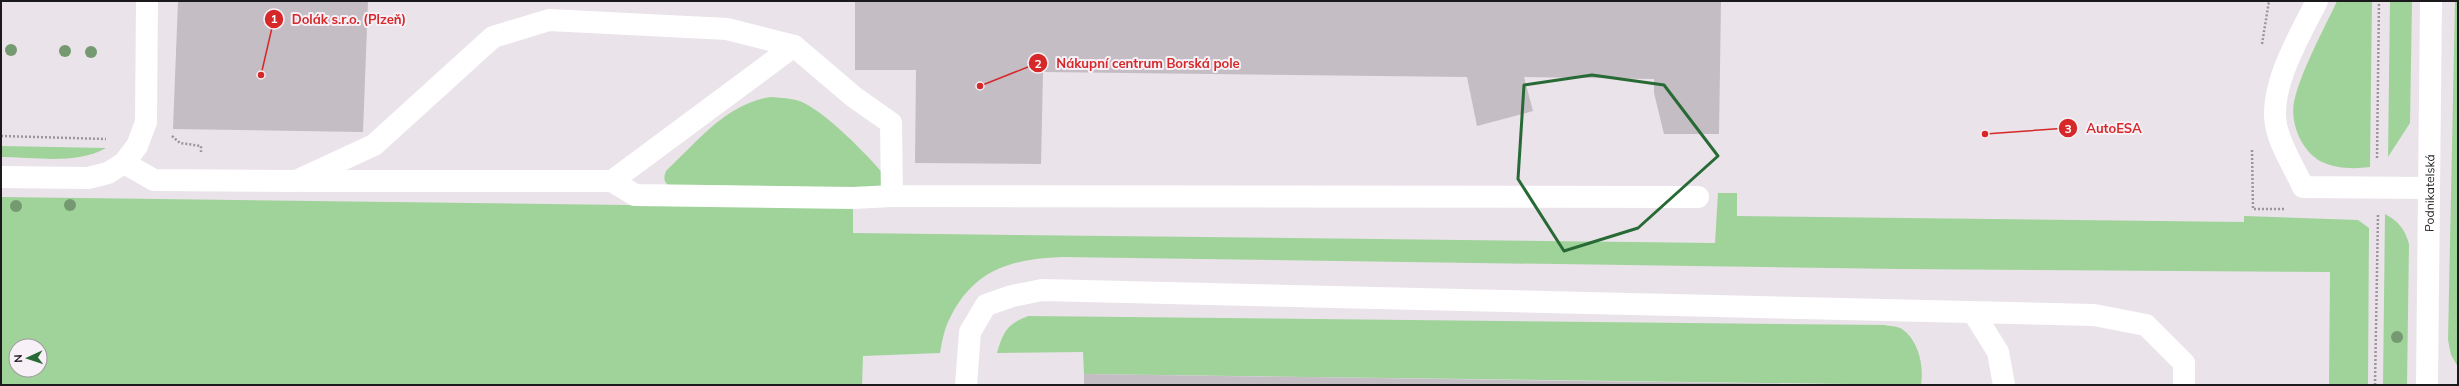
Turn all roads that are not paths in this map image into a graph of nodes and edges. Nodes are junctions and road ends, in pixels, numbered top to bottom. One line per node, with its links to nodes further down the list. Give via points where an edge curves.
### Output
1 (147, 1): 5 (street, via 146,122 137,146)
2 (2317, 1): 9 (street, via 2278,87 2274,108 2276,126 2304,187)
3 (2431, 1): 9 (street, Podnikatelská)
4 (794, 46): 7 (street, via 728,29 549,20 492,37 374,145); 8 (street); 10 (street, via 854,97 891,123)
5 (124, 162): 6 (street, via 108,173 88,178); 7 (street, via 154,180)
6 (1, 177)
7 (296, 181): 8 (street)
8 (612, 181): 10 (street, via 635,195 854,198)
9 (2429, 188): 16 (street, Podnikatelská)
10 (892, 196): 11 (street)
11 (1698, 197)
12 (1973, 312): 13 (street, via 1042,290 986,305 970,332); 14 (street, via 1998,352); 15 (street, via 2094,315 2146,325 2184,363)
13 (966, 385)
14 (2004, 385)
15 (2184, 385)
16 (2427, 385)

